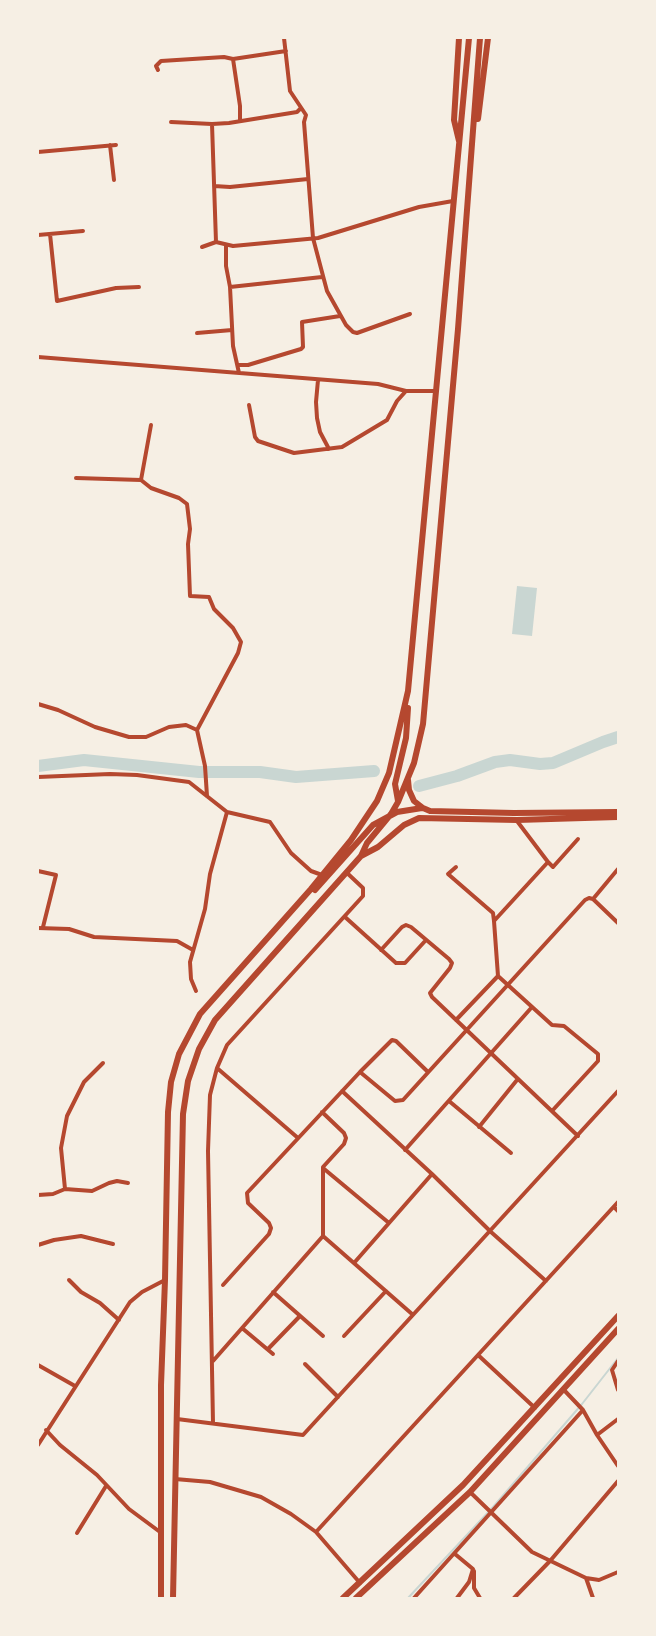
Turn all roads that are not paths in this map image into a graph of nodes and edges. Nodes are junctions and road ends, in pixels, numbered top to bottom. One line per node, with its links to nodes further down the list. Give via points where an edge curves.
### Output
1 (284, 38): 6 (street)
2 (459, 38): 15 (main road, via 454,120)
3 (469, 38): 15 (main road)
4 (480, 38): 17 (main road)
5 (489, 38): 17 (main road)
6 (286, 51): 7 (street); 9 (street, via 290,91)
7 (233, 59): 8 (street, via 161,61 156,66); 10 (street)
8 (158, 70)
9 (301, 108): 10 (street); 18 (street, via 306,115)
10 (240, 121): 12 (street)
11 (171, 122): 12 (street)
12 (212, 124): 20 (street)
13 (110, 145): 14 (street); 16 (street); 19 (street)
14 (116, 145)
15 (460, 145): 21 (main road)
16 (38, 152)
17 (472, 152): 51 (main road, via 423,724)
18 (308, 179): 20 (street); 25 (street)
19 (114, 180)
20 (214, 186): 26 (street)
21 (454, 201): 25 (street, via 419,207); 41 (main road)
22 (82, 231): 23 (street)
23 (51, 234): 24 (street); 30 (street, via 57,301)
24 (38, 235)
25 (313, 238): 27 (street); 29 (street)
26 (216, 243): 27 (street); 28 (street)
27 (226, 246): 31 (street)
28 (202, 247)
29 (322, 277): 31 (street); 33 (street)
30 (139, 287)
31 (230, 287): 34 (street)
32 (410, 314): 33 (street, via 357,333)
33 (340, 316): 37 (street, via 302,322 301,349)
34 (232, 330): 35 (street); 37 (street)
35 (197, 333)
36 (38, 357): 38 (street)
37 (238, 365): 38 (street)
38 (239, 373): 39 (street)
39 (318, 380): 40 (street, via 378,384); 44 (street, via 317,418)
40 (406, 391): 41 (street); 44 (street, via 387,420 342,447)
41 (436, 391): 47 (main road)
42 (249, 405): 44 (street, via 258,441 289,453)
43 (151, 425): 46 (street)
44 (329, 450)
45 (76, 478): 46 (street)
46 (141, 480): 49 (street, via 187,504 190,596 209,597 241,642)
47 (408, 691): 53 (main road, via 406,738 396,784); 69 (main road, via 389,773 377,801)
48 (38, 704): 49 (street, via 129,737 146,737 186,724)
49 (197, 730): 52 (street)
50 (38, 777): 52 (street, via 137,775 189,782)
51 (408, 777): 53 (main road); 54 (main road, via 411,796)
52 (207, 795): 56 (street)
53 (398, 802): 55 (main road); 58 (main road)
54 (423, 808): 55 (main road); 57 (main road, via 514,813)
55 (404, 810): 58 (main road); 59 (main road)
56 (227, 812): 69 (street, via 270,822 291,853 311,871); 78 (street)
57 (618, 812)
58 (391, 814): 63 (main road); 71 (main road, via 373,825)
59 (419, 818): 61 (main road); 63 (main road)
60 (618, 818): 61 (main road)
61 (517, 820): 64 (street)
62 (578, 839): 64 (street, via 553,867)
63 (360, 856): 68 (main road)
64 (548, 862): 73 (street)
65 (456, 867): 73 (street, via 448,874 493,913)
66 (618, 869): 70 (street)
67 (38, 872): 75 (street, via 56,875)
68 (346, 872): 72 (street, via 364,892); 143 (main road, via 226,1006 206,1034 193,1065 183,1114)
69 (323, 875): 71 (main road)
70 (593, 899): 74 (street); 81 (street, via 585,900)
71 (295, 908): 117 (main road, via 209,1003 179,1054 168,1112)
72 (345, 916): 79 (street); 88 (street, via 227,1045)
73 (494, 921): 80 (street)
74 (618, 922)
75 (44, 927): 76 (street); 78 (street, via 94,937 177,941)
76 (38, 928)
77 (426, 940): 79 (street, via 406,926); 79 (street, via 401,964); 84 (street, via 452,963 430,993)
78 (193, 950): 82 (street, via 191,979)
79 (381, 950)
80 (498, 976): 81 (street); 84 (street)
81 (508, 985): 83 (street); 85 (street)
82 (196, 991)
83 (532, 1007): 86 (street); 95 (street, via 552,1025 564,1026 599,1058)
84 (456, 1020): 85 (street)
85 (467, 1030): 86 (street); 90 (street)
86 (492, 1054): 91 (street); 94 (street)
87 (103, 1063): 105 (street, via 84,1083 66,1116 61,1148)
88 (217, 1068): 99 (street); 133 (street, via 210,1095 208,1151)
89 (360, 1072): 90 (street, via 399,1102); 90 (street, via 393,1040); 92 (street)
90 (428, 1072)
91 (517, 1080): 95 (street); 97 (street)
92 (342, 1091): 96 (street); 100 (street)
93 (618, 1091): 98 (street)
94 (449, 1101): 97 (street); 100 (street)
95 (552, 1111): 98 (street)
96 (322, 1112): 99 (street); 102 (street, via 346,1138)
97 (479, 1127): 101 (street)
98 (578, 1136): 111 (street)
99 (298, 1138): 119 (street, via 247,1194 248,1203 271,1228)
100 (405, 1150): 103 (street)
101 (511, 1153)
102 (322, 1167): 110 (street); 112 (street)
103 (432, 1174): 110 (street); 111 (street)
104 (128, 1183): 105 (street, via 117,1181 92,1191)
105 (65, 1189): 106 (street)
106 (38, 1195)
107 (618, 1202): 108 (street)
108 (614, 1207): 109 (street); 118 (street)
109 (618, 1211)
110 (389, 1223): 115 (street)
111 (491, 1232): 118 (street); 122 (street)
112 (323, 1236): 115 (street); 121 (street)
113 (113, 1244): 114 (street, via 81,1236)
114 (38, 1245)
115 (354, 1263): 120 (street)
116 (69, 1280): 125 (street)
117 (165, 1280): 125 (street, via 130,1302); 155 (main road)
118 (546, 1281): 132 (street)
119 (222, 1285)
120 (386, 1291): 122 (street); 129 (street)
121 (273, 1293): 123 (street); 126 (street)
122 (412, 1314): 140 (street)
123 (300, 1316): 128 (street); 130 (street)
124 (618, 1316): 141 (main road)
125 (119, 1320): 137 (street)
126 (242, 1328): 130 (street); 133 (street)
127 (618, 1329): 138 (main road)
128 (323, 1336)
129 (344, 1336)
130 (268, 1349): 131 (street)
131 (273, 1354)
132 (478, 1355): 141 (street); 156 (street)
133 (213, 1361): 145 (street)
134 (618, 1361): 139 (street, via 612,1370)
135 (38, 1365): 137 (street)
136 (306, 1365): 140 (street)
137 (75, 1386): 146 (street)
138 (563, 1389): 142 (street); 153 (main road)
139 (618, 1390)
140 (338, 1397): 145 (street, via 303,1435)
141 (535, 1409): 163 (main road)
142 (583, 1410): 147 (street); 154 (street)
143 (177, 1419): 145 (street); 150 (main road)
144 (618, 1419): 147 (street)
145 (213, 1423)
146 (46, 1430): 148 (street); 152 (street)
147 (597, 1435): 149 (street)
148 (38, 1445)
149 (618, 1466)
150 (175, 1479): 156 (street, via 210,1482 261,1497); 165 (main road)
151 (618, 1481): 159 (street)
152 (106, 1486): 155 (street); 157 (street)
153 (470, 1492): 154 (street); 167 (main road)
154 (492, 1513): 158 (street); 159 (street, via 532,1552)
155 (160, 1532): 164 (main road)
156 (315, 1532): 163 (street)
157 (76, 1533)
158 (455, 1554): 160 (street); 168 (street)
159 (550, 1561): 162 (street); 171 (street)
160 (473, 1569): 169 (street); 170 (street, via 474,1588)
161 (618, 1572): 162 (street, via 599,1580)
162 (586, 1578): 172 (street)
163 (360, 1584): 166 (main road)
164 (160, 1599)
165 (173, 1599)
166 (343, 1599)
167 (356, 1599)
168 (414, 1599)
169 (457, 1599)
170 (480, 1599)
171 (514, 1599)
172 (593, 1599)

